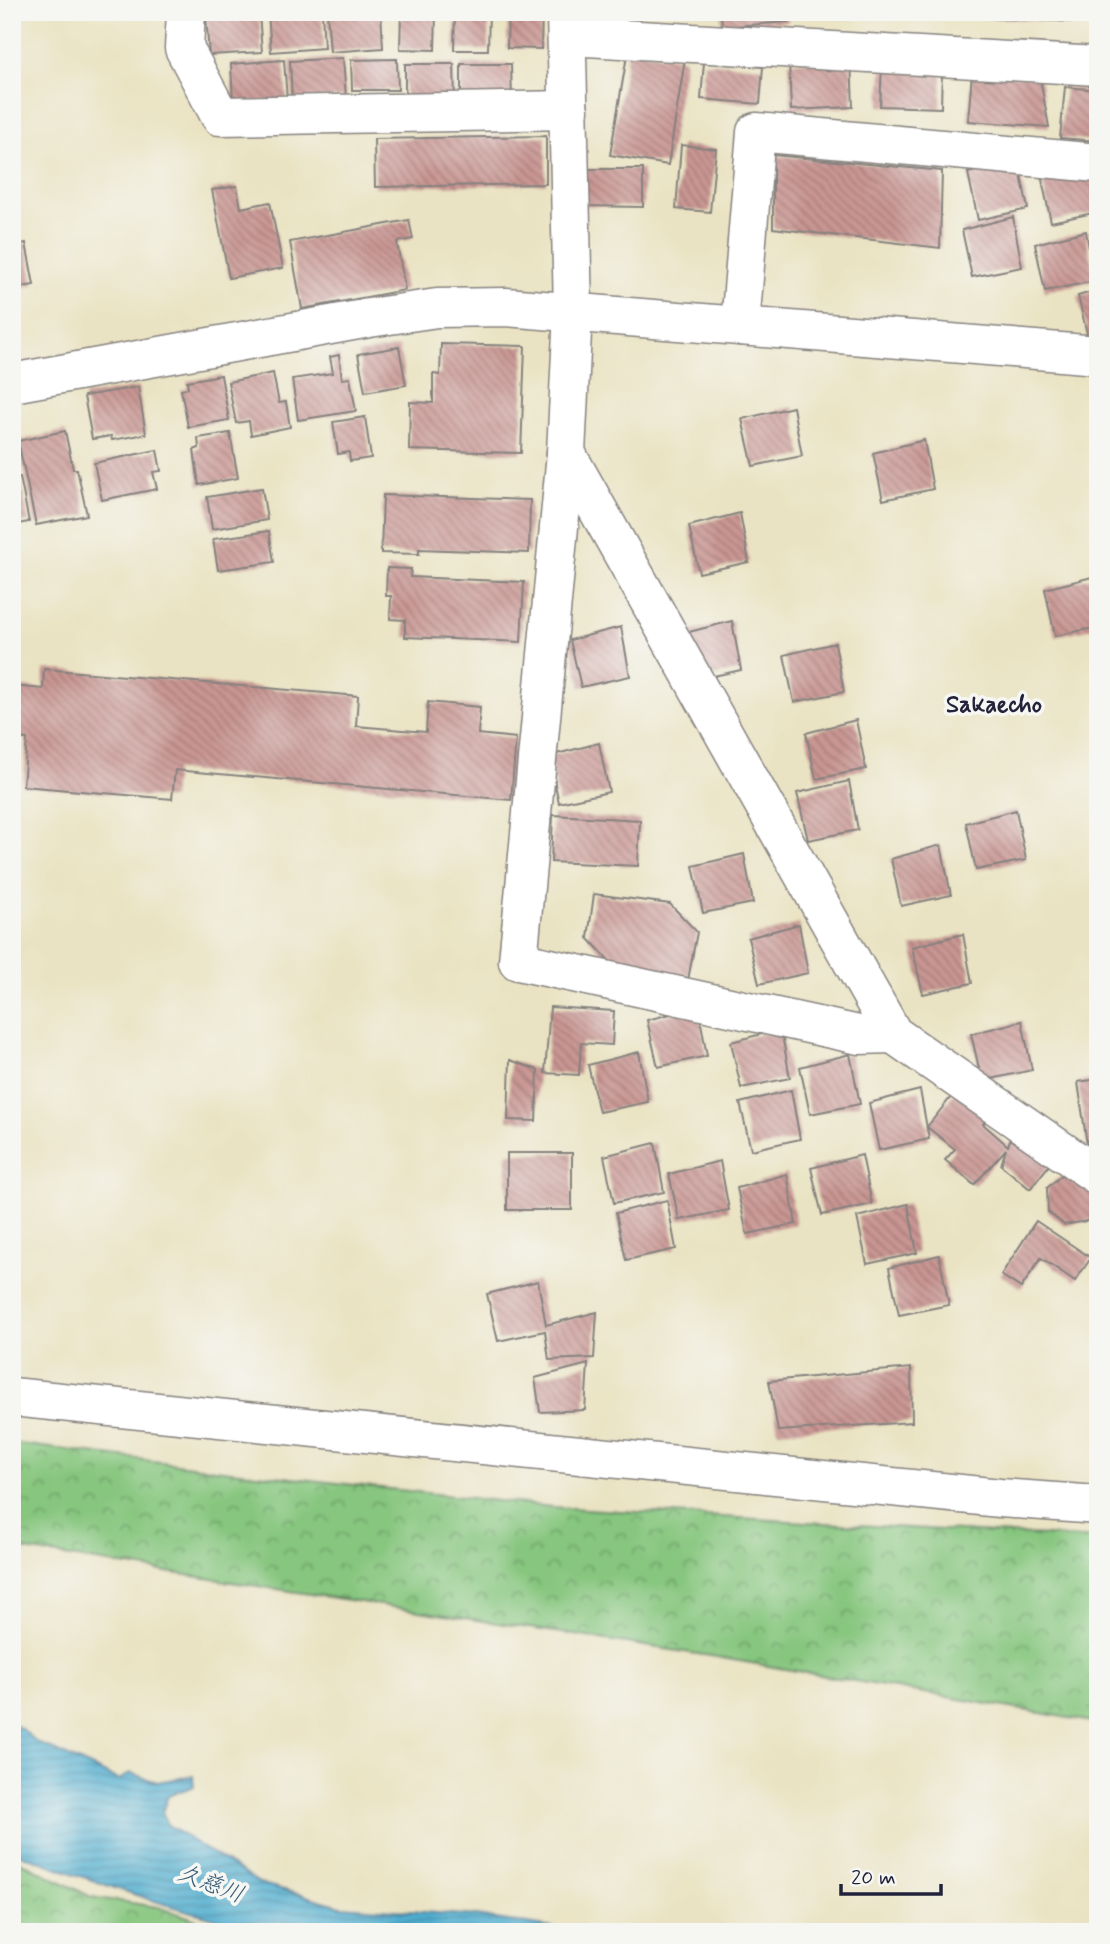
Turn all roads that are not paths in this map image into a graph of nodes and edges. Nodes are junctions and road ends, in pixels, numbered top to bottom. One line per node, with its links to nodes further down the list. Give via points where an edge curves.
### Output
1 (186, 12): 4 (street, via 184,48 220,116)
2 (567, 24): 3 (street); 4 (street)
3 (1098, 66)
4 (569, 110): 6 (street)
5 (1098, 163): 7 (street, via 756,132)
6 (573, 312): 7 (street); 9 (street, via 437,308); 10 (street)
7 (740, 326): 8 (street)
8 (1098, 355)
9 (12, 383)
10 (565, 453): 11 (street); 11 (street, via 518,961 859,1035)
11 (893, 1034): 12 (street)
12 (1098, 1176)
13 (12, 1396): 14 (street)
14 (1098, 1505)

